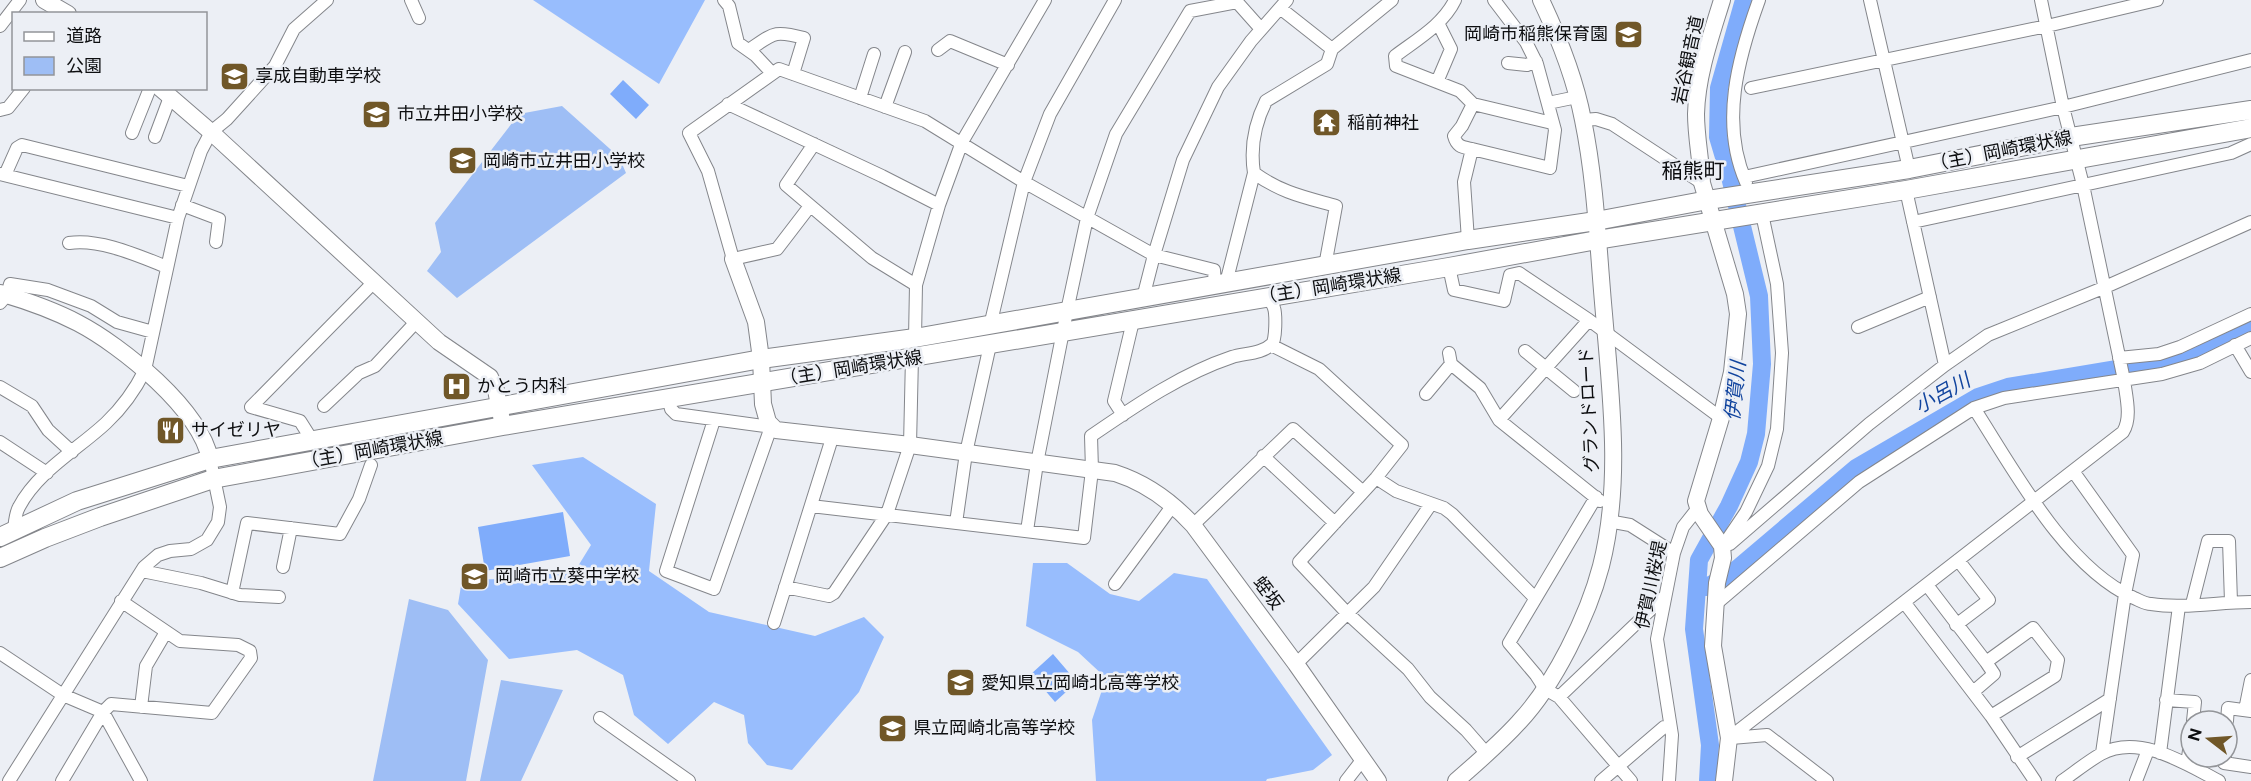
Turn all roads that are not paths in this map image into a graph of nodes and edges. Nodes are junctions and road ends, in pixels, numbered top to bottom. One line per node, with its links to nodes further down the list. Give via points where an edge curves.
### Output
1 (20, 0): 22 (street)
2 (44, 0): 19 (street)
3 (327, 0): 54 (street, via 294,29 275,66)
4 (411, 0): 20 (street)
5 (724, 0): 26 (street, via 738,43)
6 (1045, 0): 34 (street)
7 (1115, 0): 67 (street, via 1050,114)
8 (1392, 0): 25 (street)
9 (1455, 0): 21 (street)
10 (1494, 0): 32 (street)
11 (1541, 0): 42 (street, グランドロード, via 1556,30)
12 (1722, 0): 72 (street, 岩谷観音道, via 1708,47 1696,112)
13 (1760, 0): 68 (street, via 1732,105 1736,153)
14 (1870, 0): 30 (street)
15 (2041, 0): 23 (street)
16 (2157, 0): 23 (street)
17 (1238, 1): 24 (street); 78 (street, via 1190,11 1116,134)
18 (1284, 4): 24 (street); 25 (street)
19 (65, 12)
20 (419, 18)
21 (1438, 23): 37 (street, via 1451,49); 37 (street, via 1395,56 1396,66)
22 (0, 26)
23 (2047, 26): 30 (street); 48 (street)
24 (1261, 29): 87 (street, via 1218,87 1184,160)
25 (1332, 49): 65 (street, via 1327,64 1266,101 1255,126 1251,157)
26 (749, 50): 35 (street); 36 (street, via 781,32 804,38)
27 (938, 50): 34 (street, via 950,41)
28 (905, 52): 47 (street)
29 (874, 54): 43 (street)
30 (1883, 60): 38 (street); 59 (street)
31 (2251, 60): 48 (street)
32 (1536, 61): 33 (street, via 1527,65); 44 (street)
33 (1508, 63)
34 (1008, 65): 58 (street)
35 (772, 73): 36 (street, via 779,69); 45 (street)
36 (793, 74): 43 (street)
37 (1437, 82): 46 (street, via 1460,91)
38 (1750, 88)
39 (22, 90): 49 (street, via 8,108)
40 (149, 90): 55 (street)
41 (165, 93): 54 (street); 56 (street)
42 (1577, 97): 44 (street); 51 (street, グランドロード)
43 (860, 98): 47 (street)
44 (1548, 103): 52 (street)
45 (728, 104): 60 (street); 88 (street, via 689,133 708,171)
46 (1473, 104): 52 (street); 62 (street, via 1454,136 1460,147)
47 (885, 107): 58 (street, via 925,121)
48 (2063, 107): 57 (street); 59 (street)
49 (0, 110)
50 (2251, 110): 57 (main road, （主）岡崎環状線)
51 (1583, 120): 72 (street, via 1612,124); 79 (street, グランドロード)
52 (1552, 123): 62 (street, via 1550,168)
53 (2251, 128): 63 (main road, （主）岡崎環状線)
54 (211, 132): 70 (street); 92 (street)
55 (132, 133)
56 (155, 137)
57 (2071, 137): 63 (street); 64 (main road, （主）岡崎環状線)
58 (962, 142): 67 (street); 74 (street)
59 (1901, 143): 64 (street); 68 (street)
60 (814, 144): 74 (street); 75 (street, via 786,185)
61 (2251, 144): 69 (street, via 2231,153)
62 (1472, 149): 83 (street, via 1464,182)
63 (2076, 158): 69 (street); 71 (main road, （主）岡崎環状線)
64 (1909, 169): 68 (main road, （主）岡崎環状線)
65 (1254, 173): 89 (street, via 1273,187 1336,206); 93 (street)
66 (3, 175): 70 (street, via 22,145); 77 (street)
67 (1024, 182): 78 (street); 105 (street)
68 (1747, 185): 72 (main road, （主）岡崎環状線)
69 (2083, 185): 81 (street); 95 (street)
70 (188, 186): 73 (street)
71 (1906, 190): 76 (main road, （主）岡崎環状線); 81 (street)
72 (1705, 191): 79 (main road, （主）岡崎環状線); 80 (street, 岩谷観音道)
73 (182, 205): 77 (street); 85 (street, via 219,219)
74 (939, 205): 94 (street)
75 (810, 206): 88 (street, via 777,249); 94 (street, via 872,258)
76 (1762, 214): 80 (main road, （主）岡崎環状線); 168 (street, via 1777,284 1782,353 1777,429 1768,466)
77 (178, 218): 90 (street)
78 (1087, 218): 87 (street); 100 (street)
79 (1596, 221): 83 (main road, （主）岡崎環状線); 84 (street, グランドロード)
80 (1714, 221): 84 (main road, （主）岡崎環状線); 133 (street, 岩谷観音道, via 1738,314 1732,372)
81 (1913, 222): 98 (street)
82 (2251, 222): 95 (street)
83 (1468, 240): 89 (main road, （主）岡崎環状線)
84 (1597, 240): 91 (main road, （主）岡崎環状線); 109 (street, グランドロード)
85 (216, 242)
86 (69, 243): 90 (street, via 83,240)
87 (1154, 255): 93 (street, via 1214,270); 99 (street)
88 (734, 259): 118 (street, via 756,322)
89 (1325, 266): 93 (main road, （主）岡崎環状線)
90 (167, 267): 108 (street)
91 (1449, 267): 97 (main road, （主）岡崎環状線); 102 (street, via 1454,290 1504,301 1510,275 1519,273)
92 (373, 283): 104 (street); 139 (street, via 251,407 300,421)
93 (1220, 284): 99 (main road, （主）岡崎環状線)
94 (916, 285): 110 (street)
95 (2103, 288): 117 (street); 119 (street, via 1988,335)
96 (2, 297): 108 (street, via 10,284 48,290 91,306 117,322); 121 (street, via 78,323)
97 (1267, 297): 103 (main road, （主）岡崎環状線); 113 (street, via 1274,308 1275,339)
98 (1930, 297): 106 (street); 119 (street)
99 (1143, 298): 100 (main road, （主）岡崎環状線)
100 (1066, 311): 105 (main road, （主）岡崎環状線); 107 (street)
101 (2251, 314): 117 (street, via 2181,347)
102 (1589, 320): 109 (street); 120 (street)
103 (1133, 321): 107 (main road, （主）岡崎環状線); 132 (street, via 1114,401)
104 (416, 322): 129 (street, via 490,377); 130 (street, via 375,366 359,373)
105 (990, 326): 110 (main road, （主）岡崎環状線)
106 (1858, 327)
107 (1063, 331): 112 (main road, （主）岡崎環状線); 146 (street)
108 (153, 332): 121 (street)
109 (1605, 334): 133 (street); 161 (street, グランドロード, via 1614,455)
110 (915, 338): 118 (main road, （主）岡崎環状線)
111 (2251, 338): 114 (street)
112 (990, 345): 116 (main road, （主）岡崎環状線); 143 (street)
113 (1271, 345): 132 (street, via 1205,368); 151 (street, via 1319,369 1402,445)
114 (2235, 345): 122 (street); 123 (street, via 2200,363)
115 (1525, 351): 120 (street)
116 (912, 357): 124 (main road, （主）岡崎環状線); 141 (street)
117 (2120, 358): 123 (street)
118 (761, 359): 124 (street); 129 (main road, （主）岡崎環状線)
119 (1945, 365): 168 (street, via 1869,424)
120 (1547, 368): 126 (street); 135 (street)
121 (145, 370): 142 (street, via 122,406); 145 (street, via 183,409 208,446)
122 (2251, 372)
123 (2124, 380): 131 (street, via 2004,398); 149 (street, via 2127,426)
124 (761, 383): 128 (main road, （主）岡崎環状線); 137 (street)
125 (0, 387): 142 (street, via 32,406 48,429)
126 (1574, 391)
127 (1426, 394): 135 (street, via 1450,358 1480,388)
128 (668, 398): 134 (street, via 676,414); 136 (main road, （主）岡崎環状線)
129 (500, 405): 136 (street); 139 (main road, （主）岡崎環状線)
130 (324, 406)
131 (1974, 408): 155 (street); 186 (street, via 1859,482)
132 (1123, 415): 148 (street, via 1091,436)
133 (1721, 418): 159 (street, 岩谷観音道, via 1696,501)
134 (714, 420): 137 (street); 137 (street, via 666,571 714,589)
135 (1499, 420): 154 (street)
136 (503, 426): 152 (main road, （主）岡崎環状線)
137 (771, 427): 138 (street, 蛭坂)
138 (833, 435): 141 (street, 蛭坂); 158 (street)
139 (312, 440): 145 (main road, （主）岡崎環状線)
140 (0, 442): 150 (street)
141 (910, 445): 143 (street, 蛭坂); 160 (street)
142 (72, 452): 150 (street)
143 (966, 453): 146 (street, 蛭坂); 162 (street)
144 (1263, 456): 153 (street, via 1293,429); 163 (street); 164 (street)
145 (210, 459): 152 (street); 167 (main road, （主）岡崎環状線, via 77,501)
146 (1037, 463): 148 (street, 蛭坂); 166 (street)
147 (371, 465): 165 (street, via 340,534)
148 (1092, 470): 157 (street, 蛭坂, via 1129,477); 166 (street, via 1084,538)
149 (2073, 471): 155 (street); 178 (street, via 2133,555)
150 (47, 473): 167 (street, via 17,509)
151 (1376, 478): 153 (street); 156 (street, via 1396,491)
152 (213, 479): 170 (main road, （主）岡崎環状線, via 100,517); 173 (street, via 220,515 214,531 201,545 158,555)
153 (1364, 492): 163 (street)
154 (1596, 497): 161 (street); 181 (street)
155 (2033, 500): 171 (street); 178 (street, via 2099,577)
156 (1431, 504): 181 (street, via 1452,514); 188 (street, via 1374,587)
157 (1173, 505): 164 (street, 蛭坂); 174 (street)
158 (811, 506): 160 (street); 176 (street)
159 (1698, 508): 168 (street); 169 (street, 伊賀川桜堤, via 1683,527)
160 (887, 514): 162 (street); 176 (street, via 834,593 829,596)
161 (1609, 515): 169 (street); 197 (street, グランドロード, via 1600,567)
162 (956, 523): 166 (street)
163 (1335, 523): 188 (street, via 1299,562)
164 (1192, 525): 194 (street, 蛭坂)
165 (291, 528): 172 (street); 177 (street, via 247,523)
166 (1028, 531)
167 (7, 533)
168 (1723, 552): 186 (street)
169 (1674, 553): 179 (street, 伊賀川桜堤)
170 (0, 558)
171 (1958, 560): 175 (street); 190 (street, via 1989,600)
172 (284, 567)
173 (141, 571): 177 (street); 182 (street)
174 (1115, 584)
175 (1927, 585): 183 (street); 190 (street)
176 (785, 586): 189 (street)
177 (232, 593): 180 (street)
178 (2125, 594): 187 (street, via 2148,604); 199 (street)
179 (1665, 596): 197 (street); 226 (street, 伊賀川桜堤, via 1657,639 1672,735)
180 (279, 597)
181 (1535, 598): 197 (street, via 1509,643)
182 (121, 601): 191 (street); 198 (street)
183 (1904, 602): 196 (street); 208 (street)
184 (2231, 602): 185 (street); 187 (street); 187 (street, via 2229,541 2208,541)
185 (2251, 602)
186 (1716, 604): 208 (street, via 1713,646)
187 (2185, 605): 200 (street)
188 (1347, 613): 194 (street); 211 (street, via 1408,669)
189 (774, 623)
190 (1956, 625): 193 (street)
191 (166, 632): 201 (street, via 146,666); 201 (street, via 180,641 247,647 251,658 212,713)
192 (0, 653): 198 (street)
193 (1986, 662): 196 (street, via 1994,674); 205 (street, via 2033,628 2058,660 2055,676)
194 (1296, 664): 213 (street, 蛭坂)
195 (2251, 680): 203 (street)
196 (1973, 692): 205 (street)
197 (1552, 693): 211 (street, グランドロード); 215 (street)
198 (63, 695): 204 (street); 218 (street)
199 (2110, 699): 210 (street); 212 (street)
200 (2166, 700): 202 (street, via 2195,702); 209 (street)
201 (141, 706): 204 (street, via 111,704)
202 (2194, 709)
203 (2248, 711)
204 (103, 712): 217 (street); 219 (street)
205 (1990, 716): 212 (street)
206 (600, 718): 220 (street)
207 (1664, 727): 215 (street)
208 (1729, 738): 227 (street); 228 (street, via 1767,735)
209 (2154, 752): 210 (street, via 2130,748); 214 (street); 231 (street)
210 (2102, 753): 230 (street)
211 (1487, 754): 223 (street, グランドロード)
212 (2017, 757): 229 (street)
213 (1363, 759): 221 (street); 222 (street, 蛭坂)
214 (2179, 762)
215 (1619, 765): 224 (street); 225 (street)
216 (2195, 769): 232 (street)
217 (139, 780)
218 (9, 781)
219 (62, 781)
220 (688, 781)
221 (1346, 781)
222 (1378, 781)
223 (1456, 781)
224 (1601, 781)
225 (1631, 781)
226 (1670, 781)
227 (1724, 781)
228 (1827, 781)
229 (2035, 781)
230 (2062, 781)
231 (2136, 781)
232 (2219, 781)

